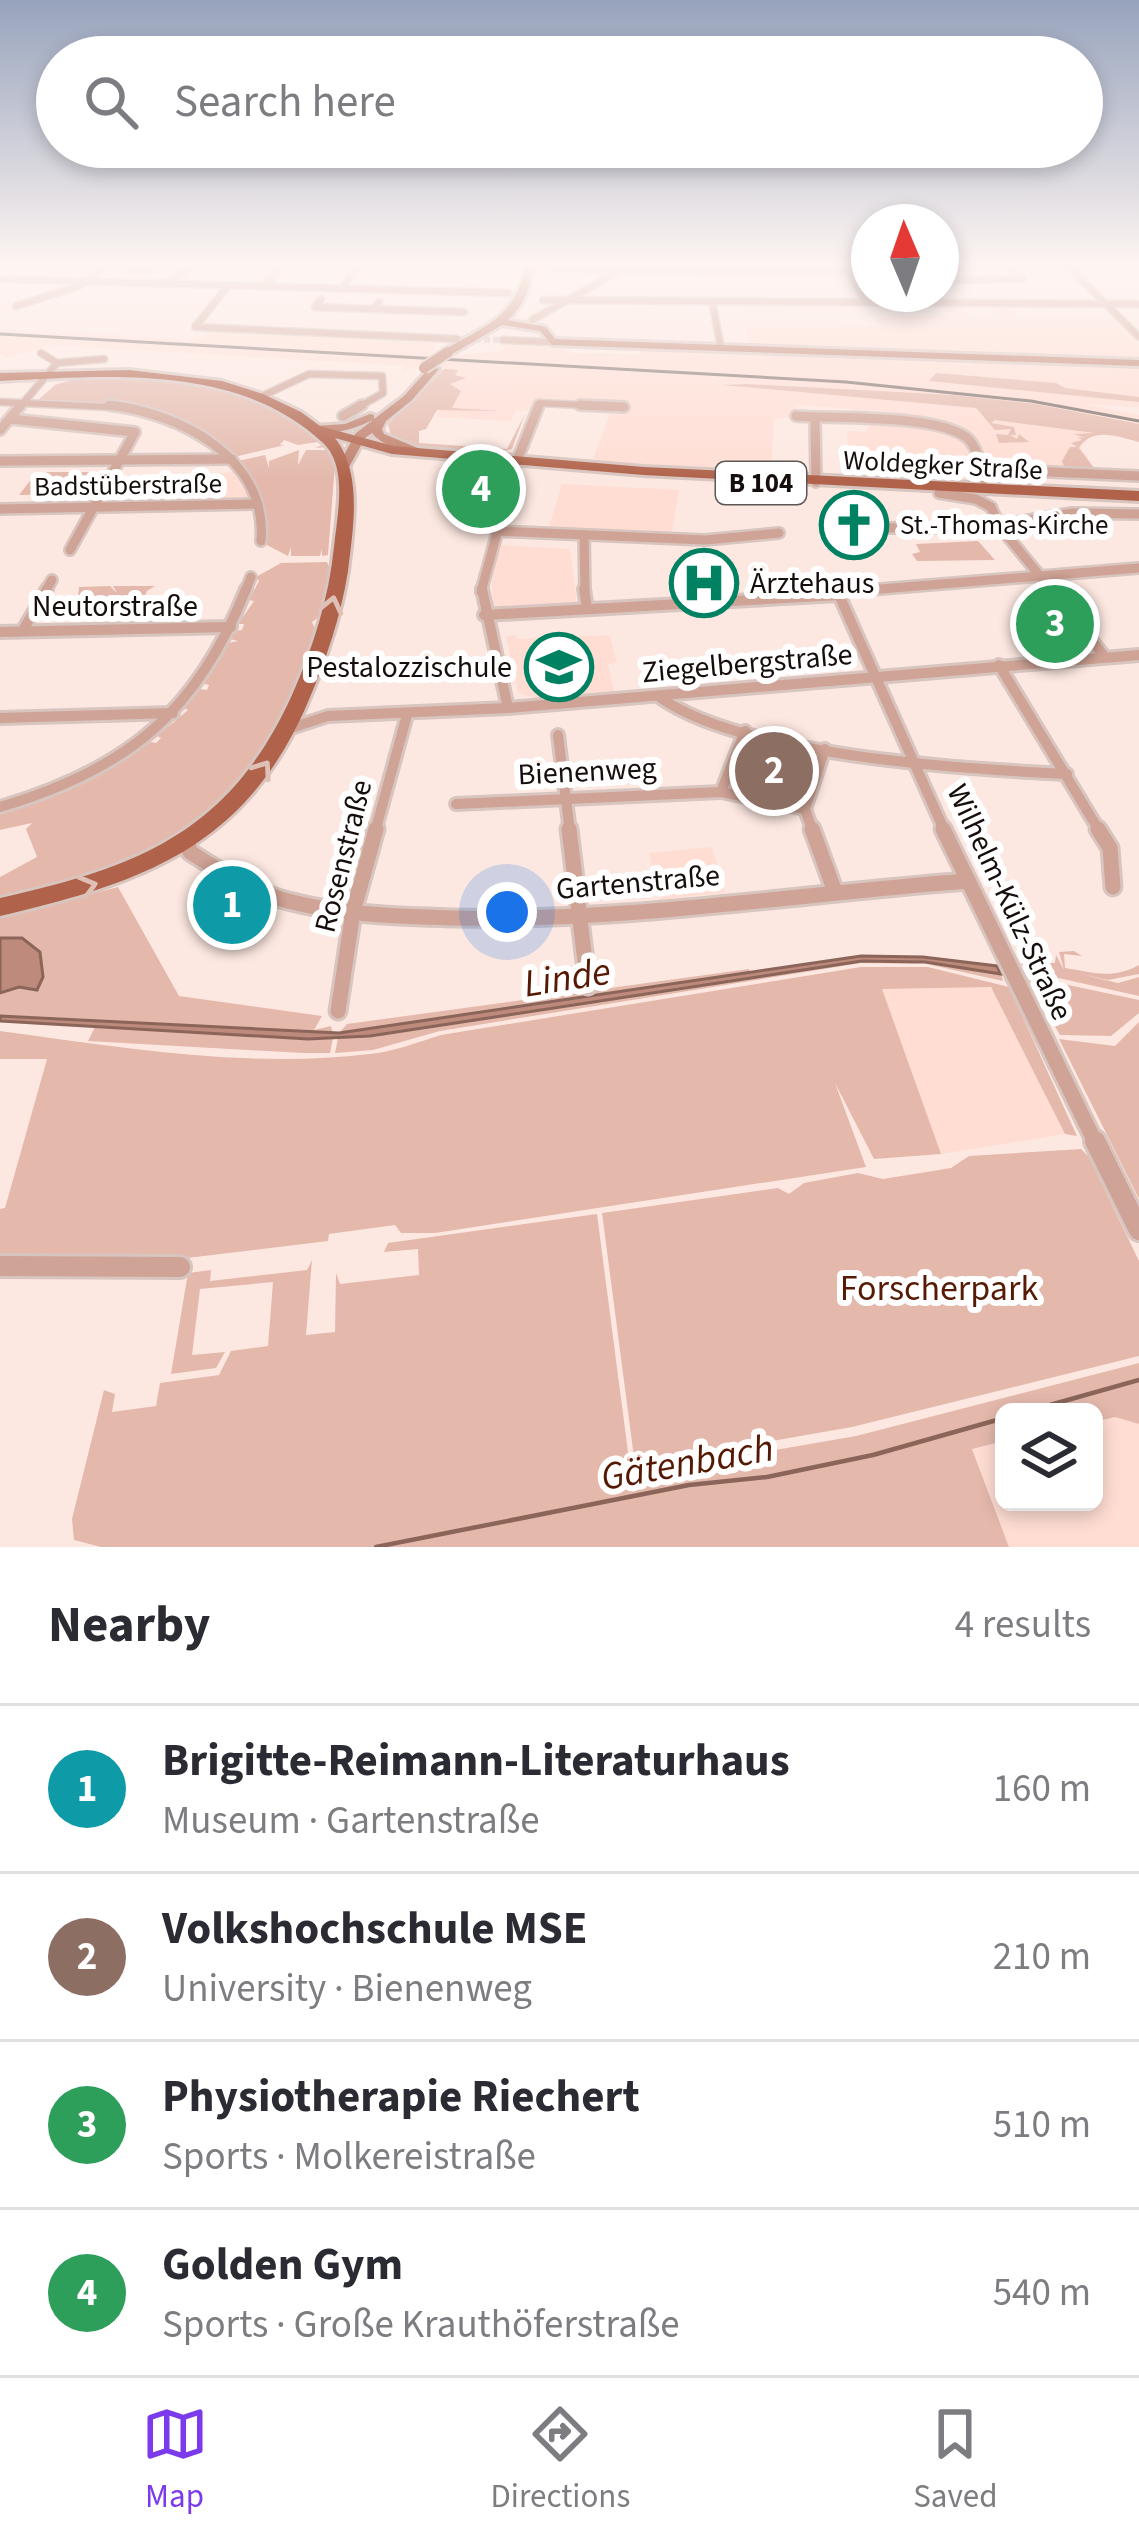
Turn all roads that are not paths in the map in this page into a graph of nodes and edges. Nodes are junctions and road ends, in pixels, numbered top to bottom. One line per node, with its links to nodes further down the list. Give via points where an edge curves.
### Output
1 (321, 337): 7 (street)
2 (476, 337): 7 (main road)
3 (549, 337): 6 (main road)
4 (719, 337): 8 (street)
5 (503, 340): 6 (street)
6 (552, 342): 8 (main road)
7 (454, 348): 13 (main road, bridge)
8 (721, 348): 12 (main road)
9 (41, 353): 15 (street)
10 (104, 359): 11 (street)
11 (92, 361): 14 (street, via 109,364); 15 (street)
12 (1139, 363)
13 (429, 369): 22 (main road); 26 (main road, via 360,423)
14 (107, 370)
15 (48, 375): 16 (main road, B 104); 17 (main road, B 104, via 190,381); 19 (street)
16 (0, 376)
17 (258, 398): 21 (street, via 309,374 381,375 383,393); 26 (main road, B 104)
18 (0, 402): 19 (street)
19 (26, 403): 25 (street); 30 (street, via 146,410 202,430)
20 (624, 407): 33 (street, via 538,404)
21 (343, 416)
22 (384, 416): 28 (main road); 29 (main road, via 379,436)
23 (796, 416): 24 (street)
24 (815, 418): 36 (street, via 964,435 974,446); 37 (street)
25 (10, 419): 27 (street); 31 (street, via 132,429)
26 (313, 426): 28 (main road, Woldegker Straße / B 104); 34 (main road, B 104, via 334,446)
27 (0, 430)
28 (355, 442): 29 (main road, Woldegker Straße / B 104); 34 (main road)
29 (416, 452): 33 (main road, Woldegker Straße / B 104)
30 (232, 459): 31 (street); 40 (street)
31 (120, 460): 32 (street); 41 (street)
32 (0, 461)
33 (517, 461): 34 (main road, Woldegker Straße / B 104, via 368,456); 37 (main road, Woldegker Straße / B 104); 39 (main road, Woldegker Straße / B 104); 46 (street)
34 (344, 472): 65 (main road, one-way to 34, via 343,544)
35 (1139, 476): 36 (street)
36 (979, 480): 37 (main road, Woldegker Straße / B 104); 38 (main road, Woldegker Straße / B 104)
37 (816, 482)
38 (1139, 498): 39 (main road, Woldegker Straße / B 104)
39 (996, 502): 44 (street)
40 (258, 504): 41 (street, Badstüberstraße); 49 (street)
41 (94, 507): 42 (street, Badstüberstraße); 50 (street)
42 (0, 509)
43 (1139, 514): 44 (street, via 1072,513)
44 (999, 526): 45 (street); 52 (street)
45 (879, 528)
46 (495, 531): 48 (street); 57 (street, via 482,582)
47 (779, 533): 48 (street, via 705,540)
48 (584, 535): 56 (street)
49 (262, 541)
50 (70, 550)
51 (1139, 568): 52 (street)
52 (1037, 575): 55 (street); 62 (street)
53 (251, 577): 58 (street)
54 (52, 580): 59 (street)
55 (839, 595): 56 (street); 64 (street, Wilhelm-Külz-Straße)
56 (587, 608): 57 (street)
57 (484, 615): 67 (street)
58 (231, 627): 59 (street, Neutorstraße); 68 (street)
59 (23, 630): 60 (street, Neutorstraße)
60 (0, 632)
61 (1139, 655): 62 (street, Ziegelbergstraße)
62 (1105, 657): 63 (street, Ziegelbergstraße)
63 (999, 665): 64 (street, Ziegelbergstraße); 77 (street)
64 (873, 675): 66 (street, Ziegelbergstraße); 76 (street, Wilhelm-Külz-Straße)
65 (310, 696): 69 (street, Ziegelbergstraße); 72 (main road)
66 (658, 696): 67 (street, Ziegelbergstraße); 73 (street, via 673,710)
67 (508, 708): 70 (street, Ziegelbergstraße)
68 (172, 713): 71 (street); 81 (street, via 103,771)
69 (359, 714): 70 (street, Ziegelbergstraße); 72 (street, Ziegelbergstraße)
70 (407, 715): 88 (street, Rosenstraße)
71 (0, 718)
72 (297, 724): 83 (main road, one-way to 72, via 234,806)
73 (745, 731): 75 (street); 78 (street)
74 (558, 734): 79 (street)
75 (825, 749): 76 (street); 82 (street)
76 (915, 763): 77 (street); 84 (street, Wilhelm-Külz-Straße)
77 (1066, 774): 85 (street, via 1110,848)
78 (721, 792): 79 (street, Bienenweg); 82 (street, Bienenweg)
79 (565, 800): 80 (street, Bienenweg); 89 (street)
80 (456, 804)
81 (0, 807)
82 (806, 809): 86 (street)
83 (189, 848): 87 (main road, one-way to 83); 88 (street, Gartenstraße, via 266,893)
84 (968, 881): 86 (street, Gartenstraße); 92 (street, Wilhelm-Külz-Straße)
85 (1113, 887)
86 (835, 892): 89 (street, Gartenstraße)
87 (0, 907)
88 (352, 912): 89 (street, Gartenstraße); 91 (street, Rosenstraße)
89 (577, 916): 90 (street)
90 (588, 986)
91 (338, 1012)
92 (1139, 1230)
93 (0, 1266): 94 (street)
94 (180, 1267)

